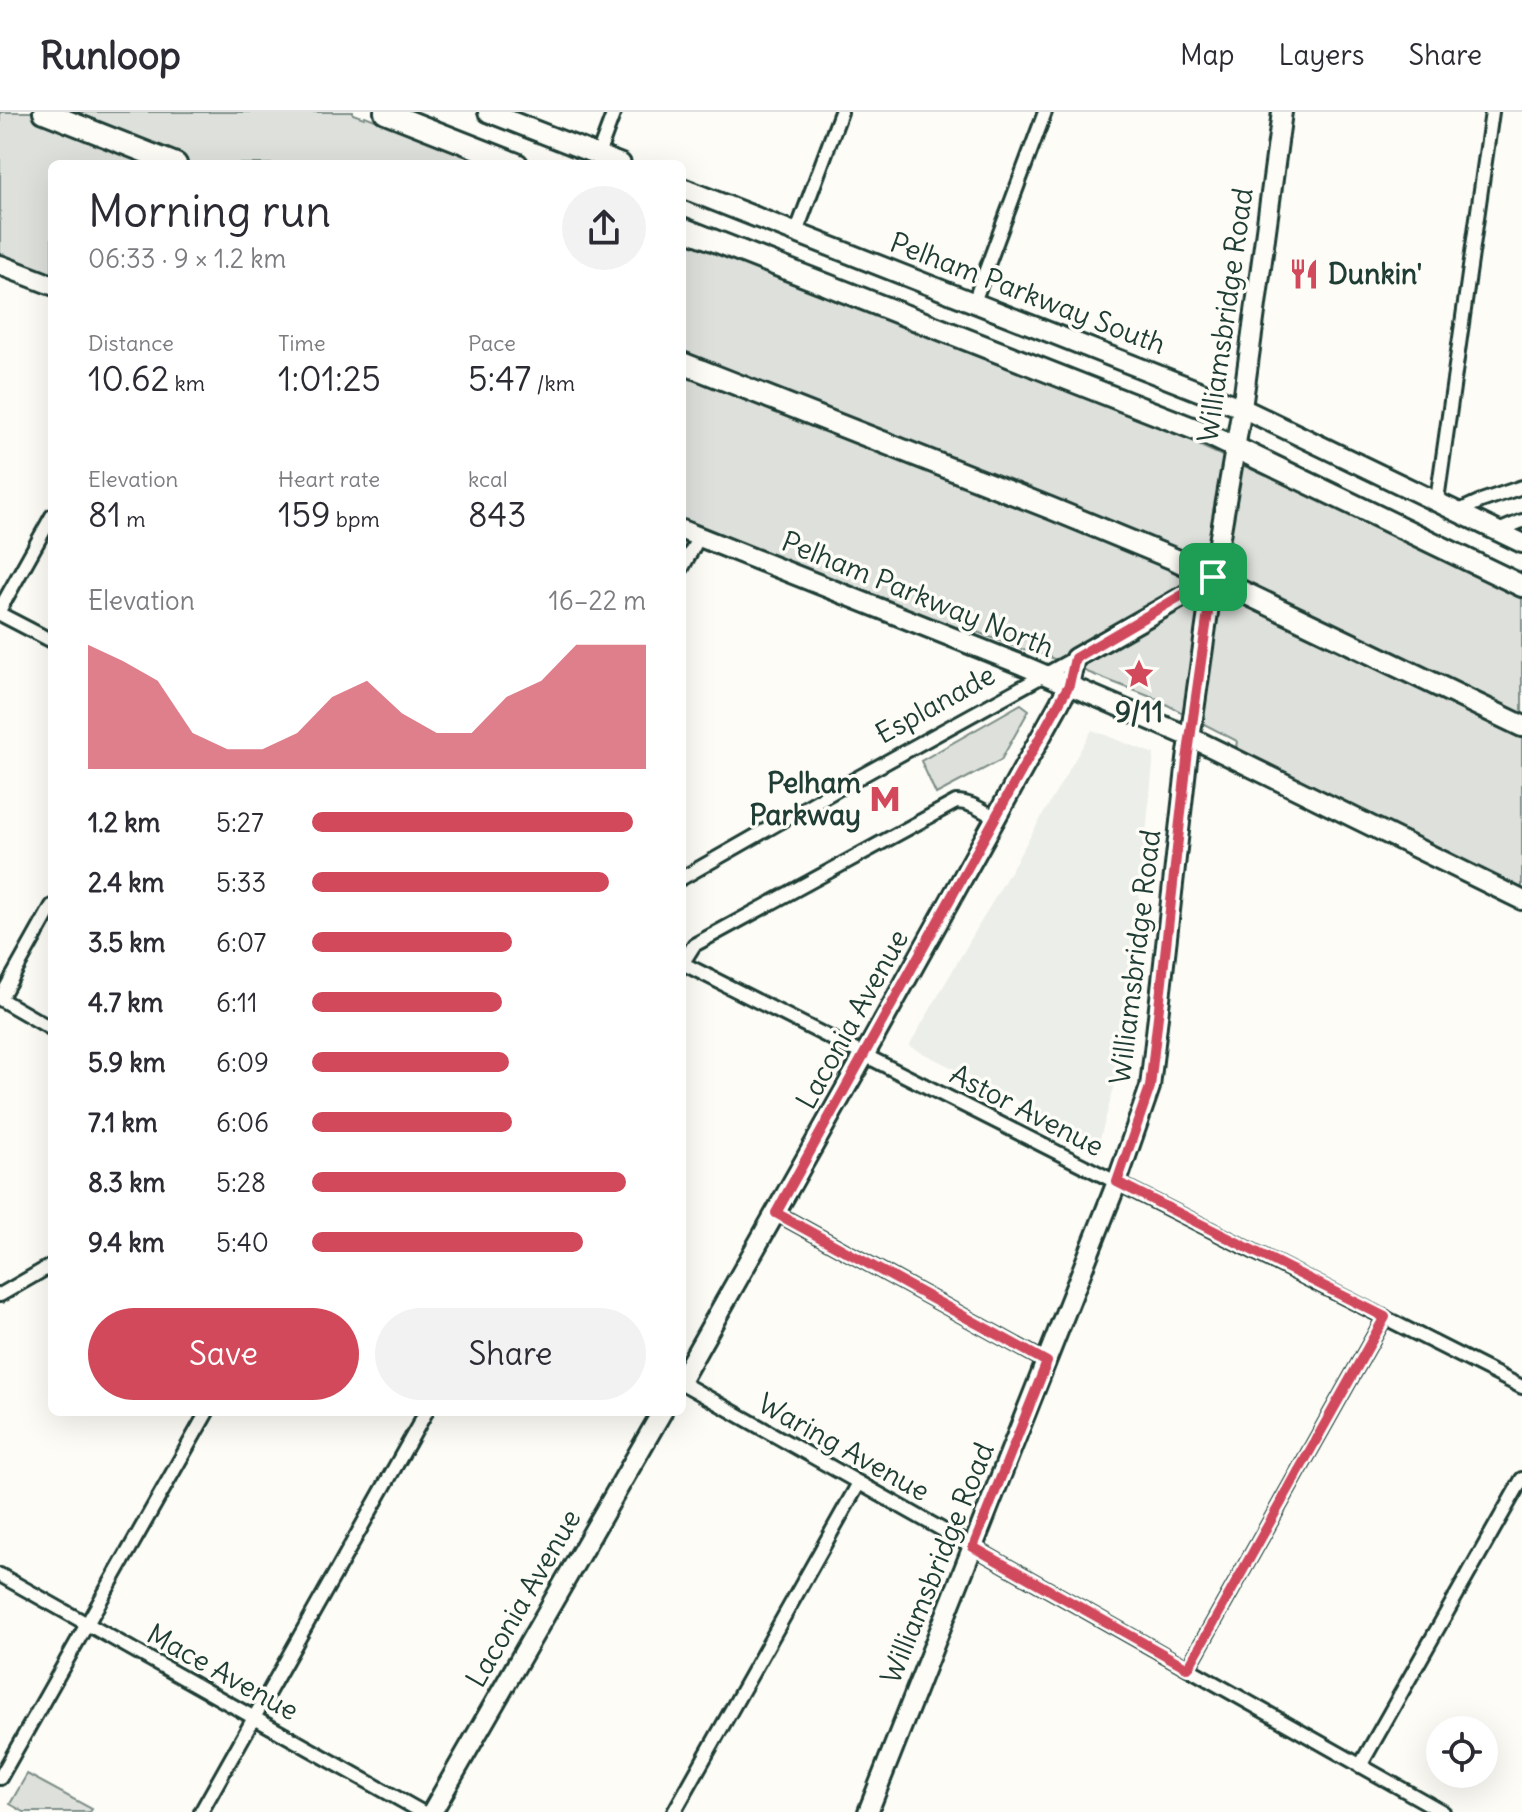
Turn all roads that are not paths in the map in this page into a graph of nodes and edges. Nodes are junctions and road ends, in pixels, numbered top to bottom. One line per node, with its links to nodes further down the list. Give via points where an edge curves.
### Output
1 (44, 112): 10 (main road)
2 (385, 112): 11 (main road)
3 (488, 112): 9 (street)
4 (614, 112): 9 (street)
5 (841, 112): 15 (street)
6 (1045, 112): 18 (street)
7 (1282, 112): 20 (street, Williamsbridge Road)
8 (1492, 112): 23 (street)
9 (598, 155): 12 (street)
10 (166, 160)
11 (507, 160)
12 (611, 160)
13 (686, 190): 15 (street, Pelham Parkway South)
14 (686, 230): 21 (main road)
15 (796, 233): 18 (street, Pelham Parkway South)
16 (0, 265): 17 (street)
17 (48, 283)
18 (974, 302): 20 (street, Pelham Parkway South)
19 (686, 365): 30 (main road)
20 (1242, 408): 21 (street, Williamsbridge Road); 23 (street, Pelham Parkway South)
21 (1235, 448): 30 (street, Williamsbridge Road); 31 (main road)
22 (1522, 487): 24 (street)
23 (1437, 500): 24 (street, Pelham Parkway South)
24 (1459, 511): 27 (street, Pelham Parkway South)
25 (1522, 521): 27 (street)
26 (48, 523): 32 (street)
27 (1498, 531): 29 (street, Pelham Parkway South)
28 (690, 533): 35 (street, Pelham Parkway North)
29 (1522, 543)
30 (1213, 577): 34 (street, Esplanade); 37 (main road); 38 (street, Williamsbridge Road)
31 (1522, 586)
32 (0, 611): 33 (street)
33 (48, 639)
34 (1075, 658): 35 (street, Esplanade); 36 (street, Laconia Avenue)
35 (1046, 675): 36 (street, Pelham Parkway North); 40 (street, Esplanade)
36 (1069, 685): 38 (street, Pelham Parkway North); 39 (street, Laconia Avenue)
37 (1522, 726)
38 (1190, 737): 41 (street, Pelham Parkway North); 48 (street, Williamsbridge Road, via 1150,1087)
39 (996, 818): 43 (street, via 956,802 694,945); 47 (street, Laconia Avenue)
40 (686, 876)
41 (1522, 900)
42 (48, 913): 45 (street)
43 (686, 958)
44 (686, 966): 47 (street, Astor Avenue)
45 (0, 999): 46 (street)
46 (48, 1027)
47 (865, 1054): 48 (street, Astor Avenue); 49 (street, Laconia Avenue)
48 (1117, 1182): 52 (street, Astor Avenue); 53 (street, Williamsbridge Road)
49 (776, 1213): 53 (street); 54 (street, Laconia Avenue)
50 (48, 1267): 51 (street)
51 (0, 1295)
52 (1385, 1317): 56 (street, Astor Avenue); 65 (street)
53 (1047, 1362): 62 (street, Williamsbridge Road)
54 (686, 1374)
55 (686, 1383): 61 (street, Waring Avenue)
56 (1522, 1387)
57 (205, 1416): 64 (street)
58 (424, 1416): 66 (street)
59 (660, 1416): 71 (street, Laconia Avenue)
60 (1522, 1479): 67 (street)
61 (859, 1483): 62 (street, Waring Avenue); 72 (street)
62 (973, 1547): 65 (street, Waring Avenue); 73 (street, Williamsbridge Road)
63 (0, 1575): 64 (street, Mace Avenue)
64 (87, 1623): 66 (street, Mace Avenue); 68 (street)
65 (1188, 1668): 67 (street, Waring Avenue)
66 (255, 1717): 69 (street); 70 (street, Mace Avenue)
67 (1360, 1766): 74 (street, Waring Avenue)
68 (0, 1778)
69 (201, 1812)
70 (422, 1812)
71 (432, 1812)
72 (674, 1812)
73 (868, 1812)
74 (1443, 1812)

